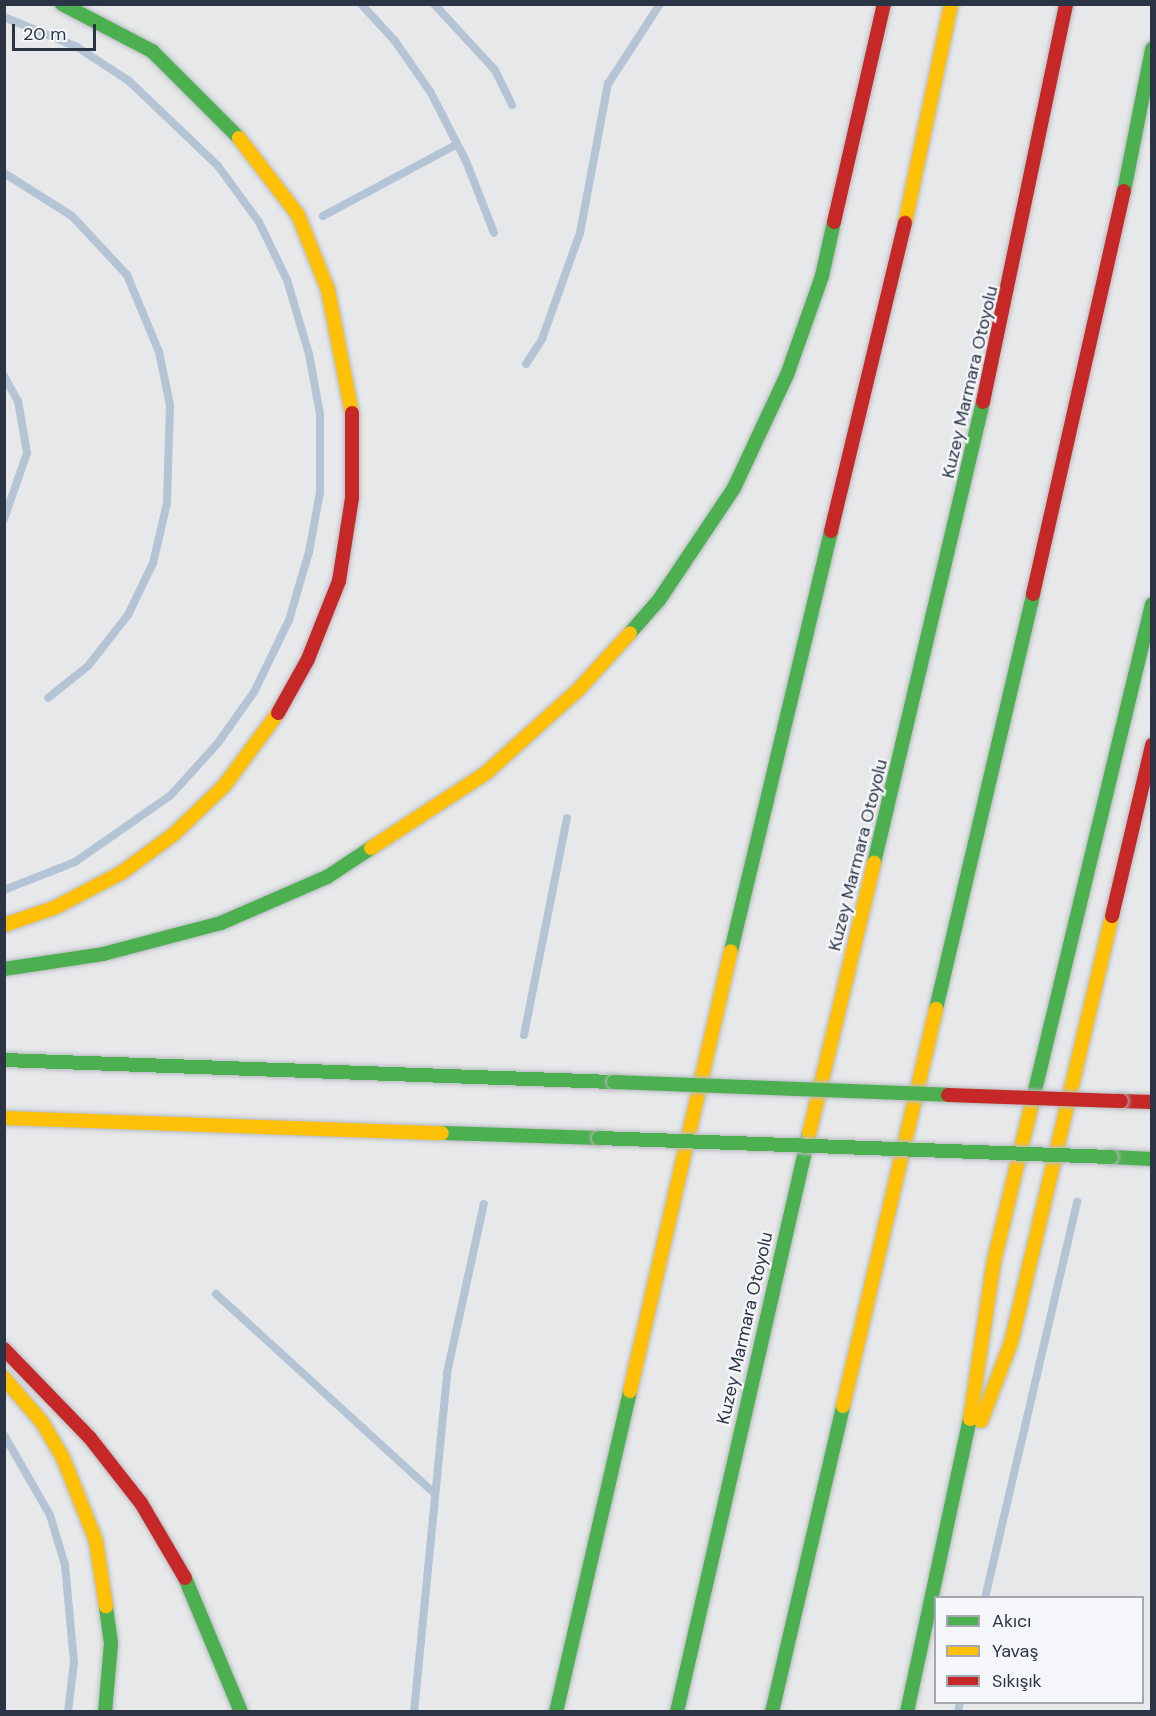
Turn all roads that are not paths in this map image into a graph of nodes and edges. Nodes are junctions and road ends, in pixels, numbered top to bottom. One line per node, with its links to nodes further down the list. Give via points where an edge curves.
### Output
1 (62, 4): 8 (highway, via 152,51 191,86 262,164 298,215 328,290 344,355 354,429 352,498 339,581 308,660 270,727 224,786 173,835 122,873 54,908)
2 (884, 4): 9 (highway, via 822,276 787,375 734,488 709,526 659,600 578,690 486,773 428,815 327,877 221,923 103,954)
3 (951, 4): 19 (highway, via 882,322 667,1216 605,1508)
4 (1066, 4): 20 (highway, Kuzey Marmara Otoyolu, via 968,476 788,1219)
5 (1152, 49): 21 (highway, via 1101,303)
6 (1152, 604): 16 (highway, via 994,1261)
7 (1152, 745): 16 (highway, via 1011,1343)
8 (4, 925)
9 (4, 969)
10 (4, 1060): 11 (highway, bridge)
11 (1152, 1102)
12 (4, 1118): 13 (highway, bridge)
13 (1152, 1159)
14 (4, 1349): 18 (highway, via 90,1438 141,1503 198,1600)
15 (4, 1378): 17 (highway, via 42,1422 63,1458 96,1541 111,1643)
16 (962, 1473): 22 (highway)
17 (105, 1712)
18 (241, 1712)
19 (556, 1712)
20 (677, 1712)
21 (772, 1712)
22 (907, 1712)

